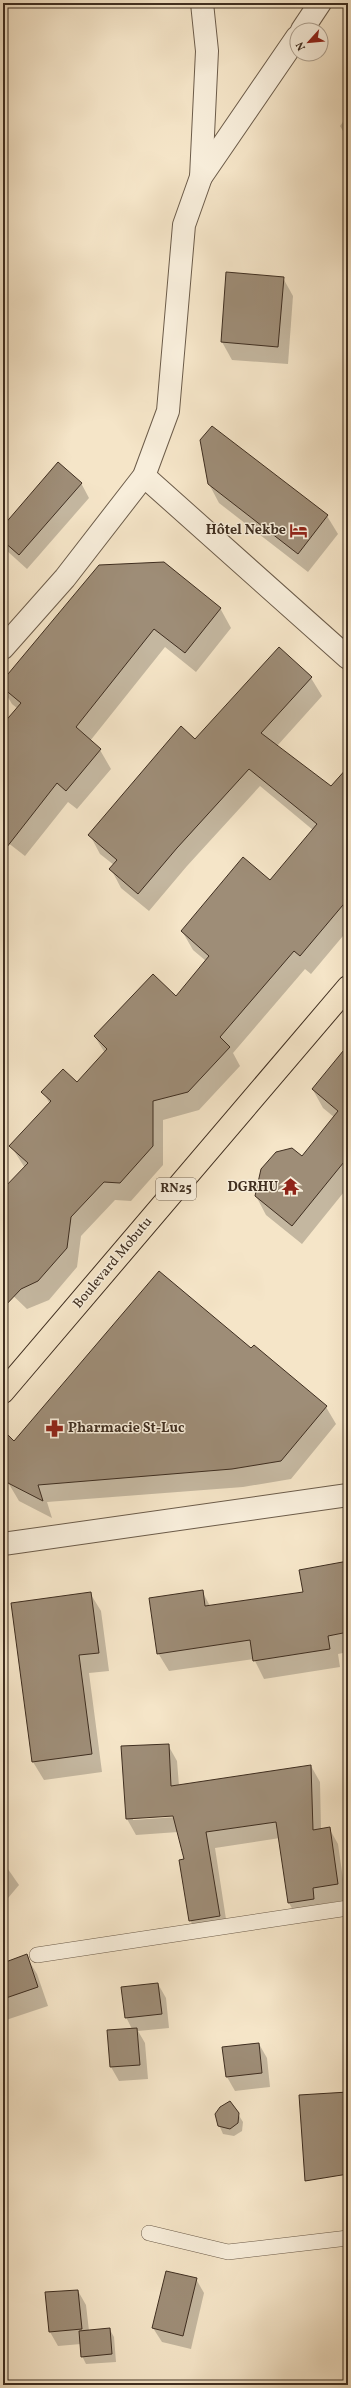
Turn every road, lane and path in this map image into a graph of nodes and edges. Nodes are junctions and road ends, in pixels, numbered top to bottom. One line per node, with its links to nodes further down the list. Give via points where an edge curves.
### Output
1 (202, 3): 5 (street, via 207,51)
2 (320, 3): 3 (street)
3 (307, 22)
4 (289, 49): 5 (street)
5 (201, 177): 6 (street, via 184,225 168,411)
6 (144, 476): 7 (street, via 66,578); 8 (street)
7 (3, 648)
8 (348, 658)
9 (348, 987): 10 (main road, Boulevard Mobutu / RN25)
10 (3, 1392)
11 (348, 1495): 12 (street)
12 (3, 1544)
13 (348, 1908): 14 (lane)
14 (37, 1955)
15 (149, 2233): 16 (lane, via 228,2252)
16 (348, 2238)

